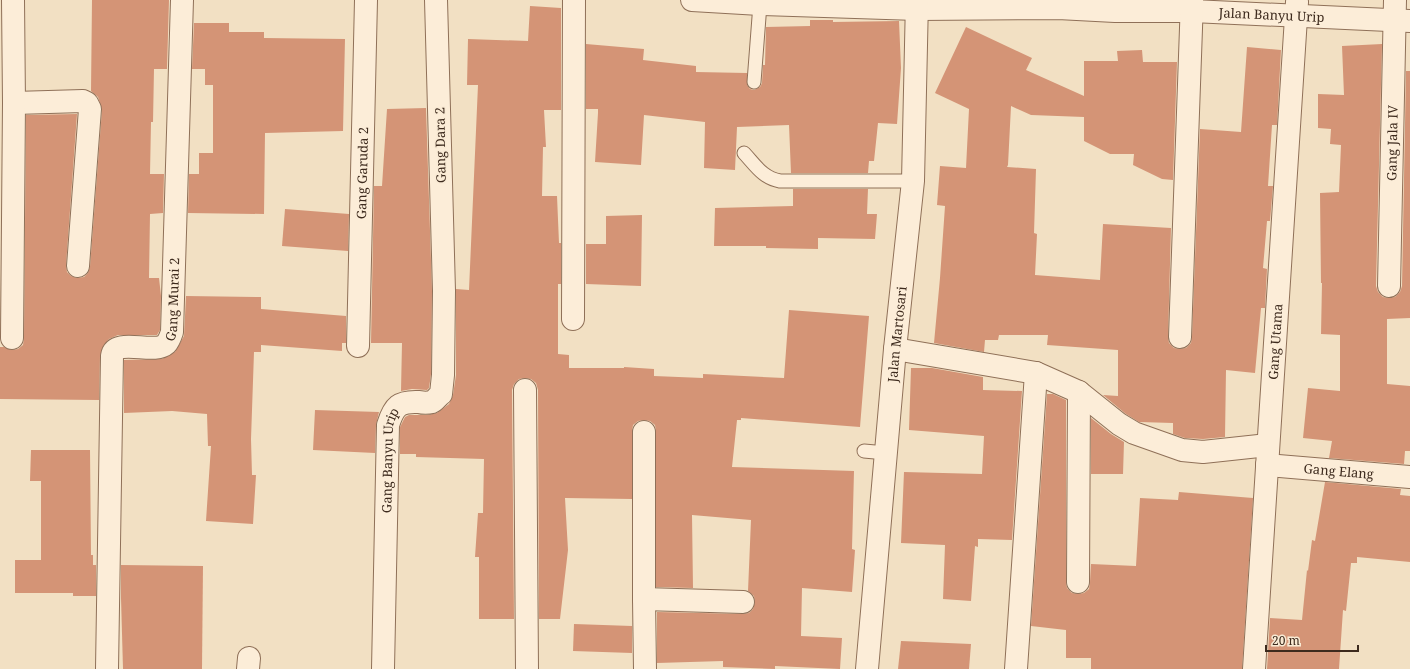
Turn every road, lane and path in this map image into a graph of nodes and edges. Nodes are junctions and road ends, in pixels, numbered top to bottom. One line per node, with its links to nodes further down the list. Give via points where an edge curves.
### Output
1 (13, 0): 14 (street)
2 (182, 0): 36 (street, Gang Murai 2, via 172,332 167,343 158,348 122,347 115,348 112,352)
3 (366, 0): 23 (street, Gang Garuda 2)
4 (436, 0): 19 (street, Gang Dara 2)
5 (574, 0): 20 (street)
6 (692, 0): 7 (street, Jalan Banyu Urip)
7 (760, 4): 9 (street, Jalan Banyu Urip); 13 (lane)
8 (1057, 4): 9 (street, Jalan Banyu Urip); 10 (street, Jalan Banyu Urip, via 1115,11)
9 (917, 5): 16 (street, Jalan Martosari)
10 (1192, 5): 11 (street, Jalan Banyu Urip); 21 (street)
11 (1297, 8): 12 (street, Jalan Banyu Urip); 31 (street, Gang Utama)
12 (1400, 14): 18 (street, Gang Jala IV)
13 (754, 82)
14 (14, 103): 17 (street, via 83,101 90,109); 22 (street)
15 (744, 153): 16 (lane, via 771,180)
16 (913, 181): 24 (street, Jalan Martosari)
17 (78, 266)
18 (1389, 286)
19 (444, 290): 37 (street, Gang Banyu Urip, via 441,394 432,402 408,402 398,405 392,412 388,425)
20 (573, 320)
21 (1180, 337)
22 (12, 338)
23 (358, 346)
24 (895, 349): 25 (street, Gang Elang); 30 (street, Jalan Martosari)
25 (1036, 373): 27 (street, Gang Elang); 41 (street)
26 (525, 390): 38 (street)
27 (1079, 392): 31 (street, Gang Elang, via 1134,433 1182,450); 33 (street)
28 (644, 432): 34 (street)
29 (864, 450): 30 (lane)
30 (886, 453): 40 (street, Jalan Martosari)
31 (1268, 455): 32 (street, Gang Elang); 42 (street, Gang Utama)
32 (1410, 477)
33 (1078, 582)
34 (644, 599): 35 (street); 39 (street)
35 (743, 602)
36 (107, 669)
37 (383, 669)
38 (527, 669)
39 (646, 669)
40 (867, 669)
41 (1016, 669)
42 (1254, 669)

